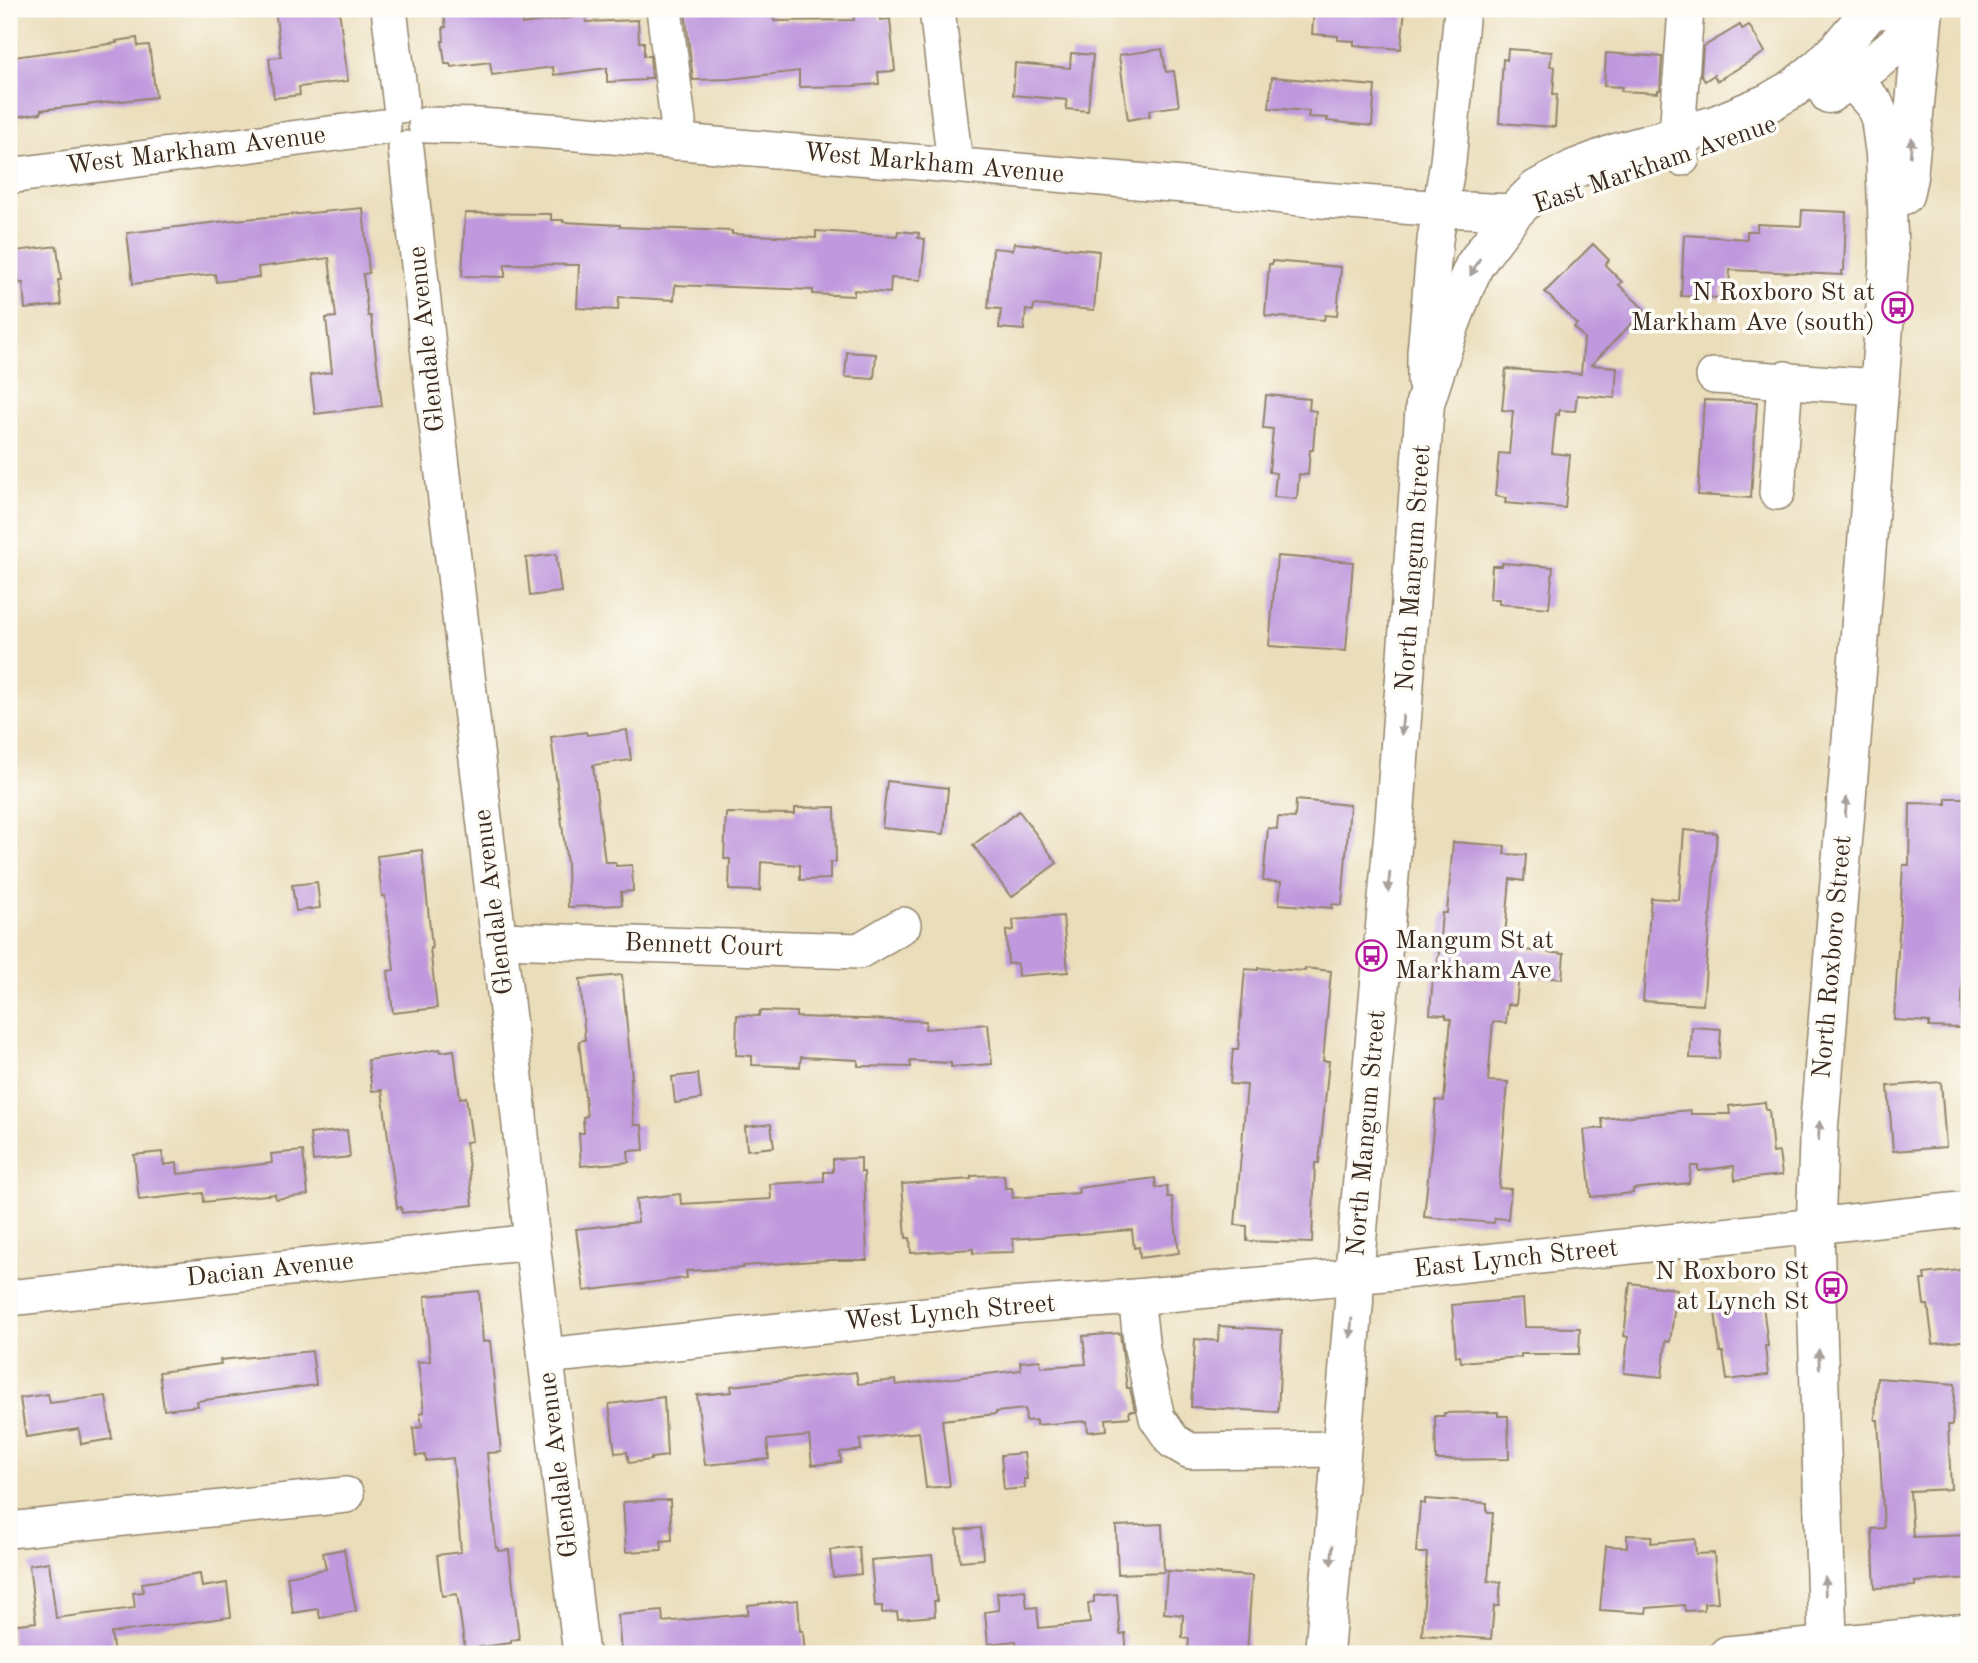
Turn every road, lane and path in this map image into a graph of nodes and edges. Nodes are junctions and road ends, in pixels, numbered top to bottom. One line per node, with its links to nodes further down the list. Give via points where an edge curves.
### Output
1 (389, 9): 9 (street, Glendale Avenue)
2 (664, 9): 10 (street, via 678,121)
3 (937, 9): 12 (street)
4 (1462, 9): 14 (street, North Mangum Street)
5 (1686, 9): 11 (street)
6 (1923, 9): 8 (main road, East Markham Avenue, via 1899,42); 16 (main road, North Roxboro Street, one-way to 6, via 1908,177)
7 (1880, 10): 8 (main road, East Markham Avenue)
8 (1835, 74): 11 (main road, East Markham Avenue, via 1772,128 1726,146); 16 (main road, North Roxboro Street, via 1867,94 1880,118)
9 (404, 127): 10 (street, West Markham Avenue, via 480,126); 13 (street, West Markham Avenue); 23 (street, Glendale Avenue)
10 (676, 142): 12 (street, West Markham Avenue)
11 (1680, 147): 15 (main road, East Markham Avenue, via 1545,207)
12 (955, 165): 14 (street, West Markham Avenue)
13 (9, 176)
14 (1442, 209): 15 (street, East Markham Avenue); 20 (street, North Mangum Street, via 1426,353)
15 (1514, 212): 20 (main road, North Mangum Street, one-way to 20, via 1469,278)
16 (1889, 262): 19 (main road, North Roxboro Street)
17 (1714, 376): 18 (street)
18 (1785, 379): 19 (street); 21 (street)
19 (1879, 387): 25 (main road, North Roxboro Street, one-way to 19, via 1819,1125)
20 (1426, 403): 27 (main road, North Mangum Street, one-way to 27)
21 (1777, 492)
22 (903, 925): 23 (street, Bennett Court, via 859,951)
23 (498, 940): 26 (street, Glendale Avenue)
24 (1969, 1209): 25 (street, East Lynch Street)
25 (1816, 1227): 27 (street, East Lynch Street); 35 (main road, North Roxboro Street, one-way to 25)
26 (532, 1242): 29 (street, Dacian Avenue); 30 (street, Glendale Avenue)
27 (1354, 1275): 28 (street, West Lynch Street); 31 (main road, North Mangum Street, one-way to 31)
28 (1136, 1297): 30 (street, West Lynch Street, via 1010,1306); 31 (street, via 1157,1418 1173,1441 1190,1451)
29 (9, 1298)
30 (546, 1356): 36 (street, Glendale Avenue)
31 (1340, 1449): 37 (main road, North Mangum Street, one-way to 37)
32 (346, 1495): 33 (street)
33 (9, 1530)
34 (1969, 1632): 35 (street)
35 (1828, 1650): 38 (street)
36 (581, 1654)
37 (1324, 1654)
38 (1727, 1654)

